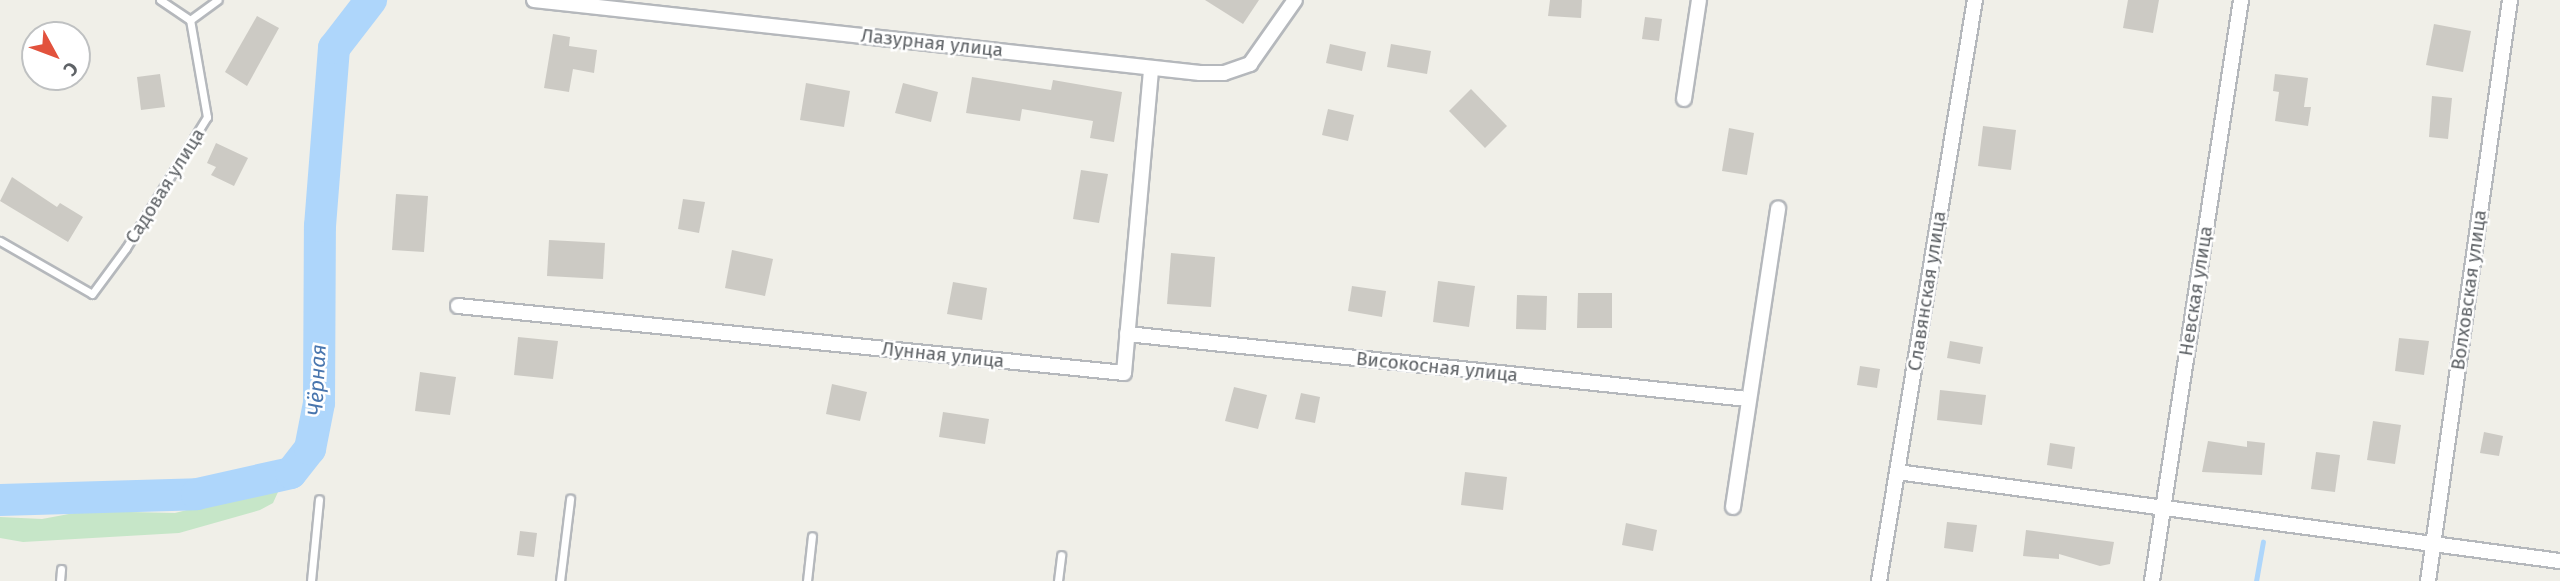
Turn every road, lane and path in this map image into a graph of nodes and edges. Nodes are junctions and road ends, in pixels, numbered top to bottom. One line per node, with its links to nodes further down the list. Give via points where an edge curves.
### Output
1 (160, 0): 9 (lane)
2 (218, 0): 9 (lane)
3 (534, 0): 10 (street, Лазурная улица)
4 (1295, 0): 10 (street, Лазурная улица, via 1250,64 1224,73)
5 (1699, 0): 11 (street)
6 (1975, 0): 17 (street, Славянская улица)
7 (2241, 0): 21 (street, Невская улица)
8 (2510, 0): 23 (street, Волховская улица)
9 (190, 20): 13 (lane, Садовая улица, via 207,117 92,294)
10 (1151, 69): 15 (street, Лунная улица)
11 (1684, 99)
12 (1778, 208): 16 (street)
13 (0, 241)
14 (458, 306): 15 (street, Лунная улица, via 1124,373)
15 (1127, 334): 16 (street, Високосная улица)
16 (1747, 399): 20 (street)
17 (1898, 472): 21 (street); 32 (street, Славянская улица)
18 (319, 499): 28 (lane)
19 (570, 499): 29 (lane)
20 (1733, 507)
21 (2163, 511): 23 (street); 33 (street, Невская улица)
22 (812, 536): 30 (lane)
23 (2432, 547): 25 (street); 34 (street, Волховская улица)
24 (1061, 555): 31 (lane)
25 (2560, 561)
26 (61, 569): 27 (lane)
27 (60, 581)
28 (310, 581)
29 (560, 581)
30 (807, 581)
31 (1058, 581)
32 (1879, 581)
33 (2152, 581)
34 (2428, 581)

